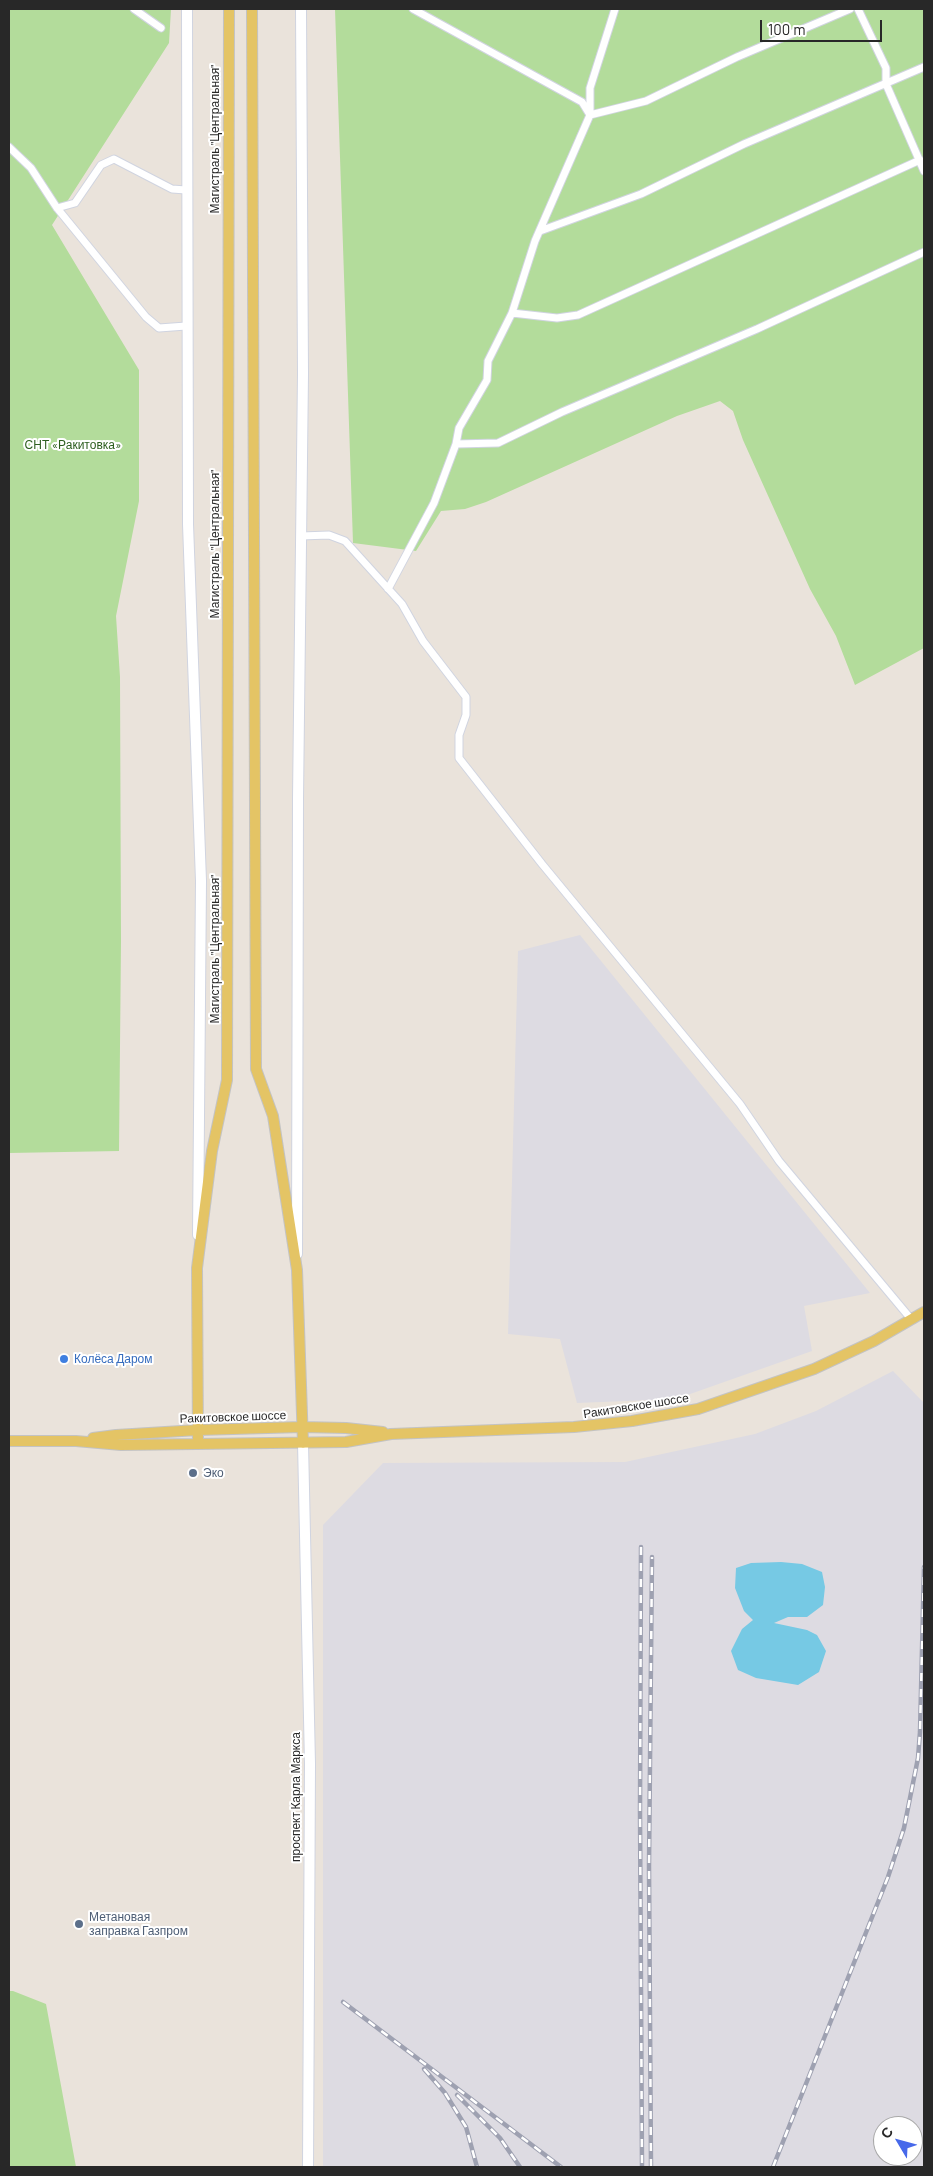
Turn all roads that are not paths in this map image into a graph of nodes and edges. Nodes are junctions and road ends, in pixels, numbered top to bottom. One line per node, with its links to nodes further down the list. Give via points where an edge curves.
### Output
1 (134, 9): 10 (street)
2 (187, 9): 17 (main road)
3 (229, 9): 26 (main road, Магистраль "Центральная", via 227,1080 212,1151)
4 (252, 9): 27 (main road, проспект Карла Маркса, via 256,1069 273,1116)
5 (301, 9): 24 (main road)
6 (413, 9): 13 (street, via 582,102)
7 (615, 9): 13 (street, via 590,88)
8 (850, 9): 13 (street, via 737,57 646,101)
9 (858, 9): 12 (street, via 886,68)
10 (161, 28)
11 (924, 67): 12 (street)
12 (886, 84): 15 (street); 19 (street, via 744,144 641,194)
13 (590, 115): 19 (street)
14 (9, 147): 18 (street, via 31,168)
15 (920, 160): 16 (street); 21 (street, via 578,315 557,318)
16 (924, 171)
17 (186, 190): 18 (street, via 172,189 114,159 101,165 75,203); 22 (main road)
18 (58, 208): 22 (street, via 146,317 159,328)
19 (540, 231): 21 (street)
20 (924, 252): 23 (street, via 498,443)
21 (512, 312): 23 (street, via 488,361 487,380 459,428)
22 (186, 326): 26 (main road, via 188,524 201,880)
23 (456, 444): 25 (street, via 434,503)
24 (301, 536): 25 (street, via 329,534 345,541); 27 (main road)
25 (388, 589): 29 (street, via 402,604 423,641 466,698 466,715 459,735 459,758 740,1104 780,1161)
26 (197, 1268): 31 (main road, Магистраль "Центральная")
27 (297, 1270): 30 (main road, проспект Карла Маркса)
28 (924, 1312): 29 (main road, Ракитовское шоссе)
29 (911, 1319): 32 (main road, Ракитовское шоссе, via 814,1369 698,1409 632,1422 574,1427)
30 (302, 1427): 31 (main road, Ракитовское шоссе); 32 (main road, Ракитовское шоссе); 35 (main road, проспект Карла Маркса)
31 (198, 1430): 34 (main road, Ракитовское шоссе); 36 (main road, Магистраль "Центральная")
32 (391, 1434): 35 (main road, Ракитовское шоссе, via 346,1442)
33 (9, 1441): 34 (main road, Ракитовское шоссе)
34 (76, 1441): 36 (main road, Ракитовское шоссе)
35 (303, 1443): 36 (main road, Ракитовское шоссе); 37 (main road, проспект Карла Маркса, via 310,1764)
36 (198, 1444)
37 (308, 2167)

